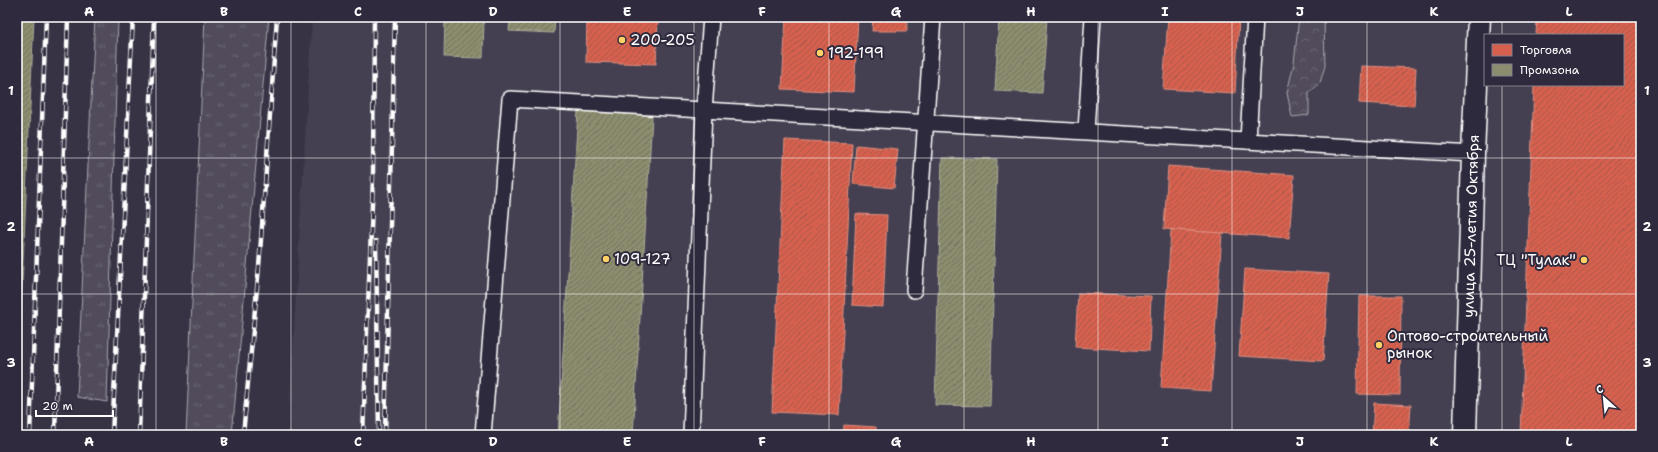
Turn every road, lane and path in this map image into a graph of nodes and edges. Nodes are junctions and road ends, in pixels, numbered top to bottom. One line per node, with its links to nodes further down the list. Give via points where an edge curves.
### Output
1 (711, 17): 6 (lane)
2 (933, 17): 7 (lane)
3 (1093, 17): 8 (lane)
4 (1255, 17): 9 (lane)
5 (1480, 17): 10 (street, улица 25-летия Октября)
6 (704, 110): 7 (lane); 12 (lane, via 510,99); 13 (lane)
7 (926, 122): 8 (lane); 11 (lane)
8 (1086, 131): 9 (lane)
9 (1248, 141): 10 (lane)
10 (1473, 154): 14 (street, улица 25-летия Октября)
11 (914, 290)
12 (483, 435)
13 (691, 435)
14 (1465, 435)

